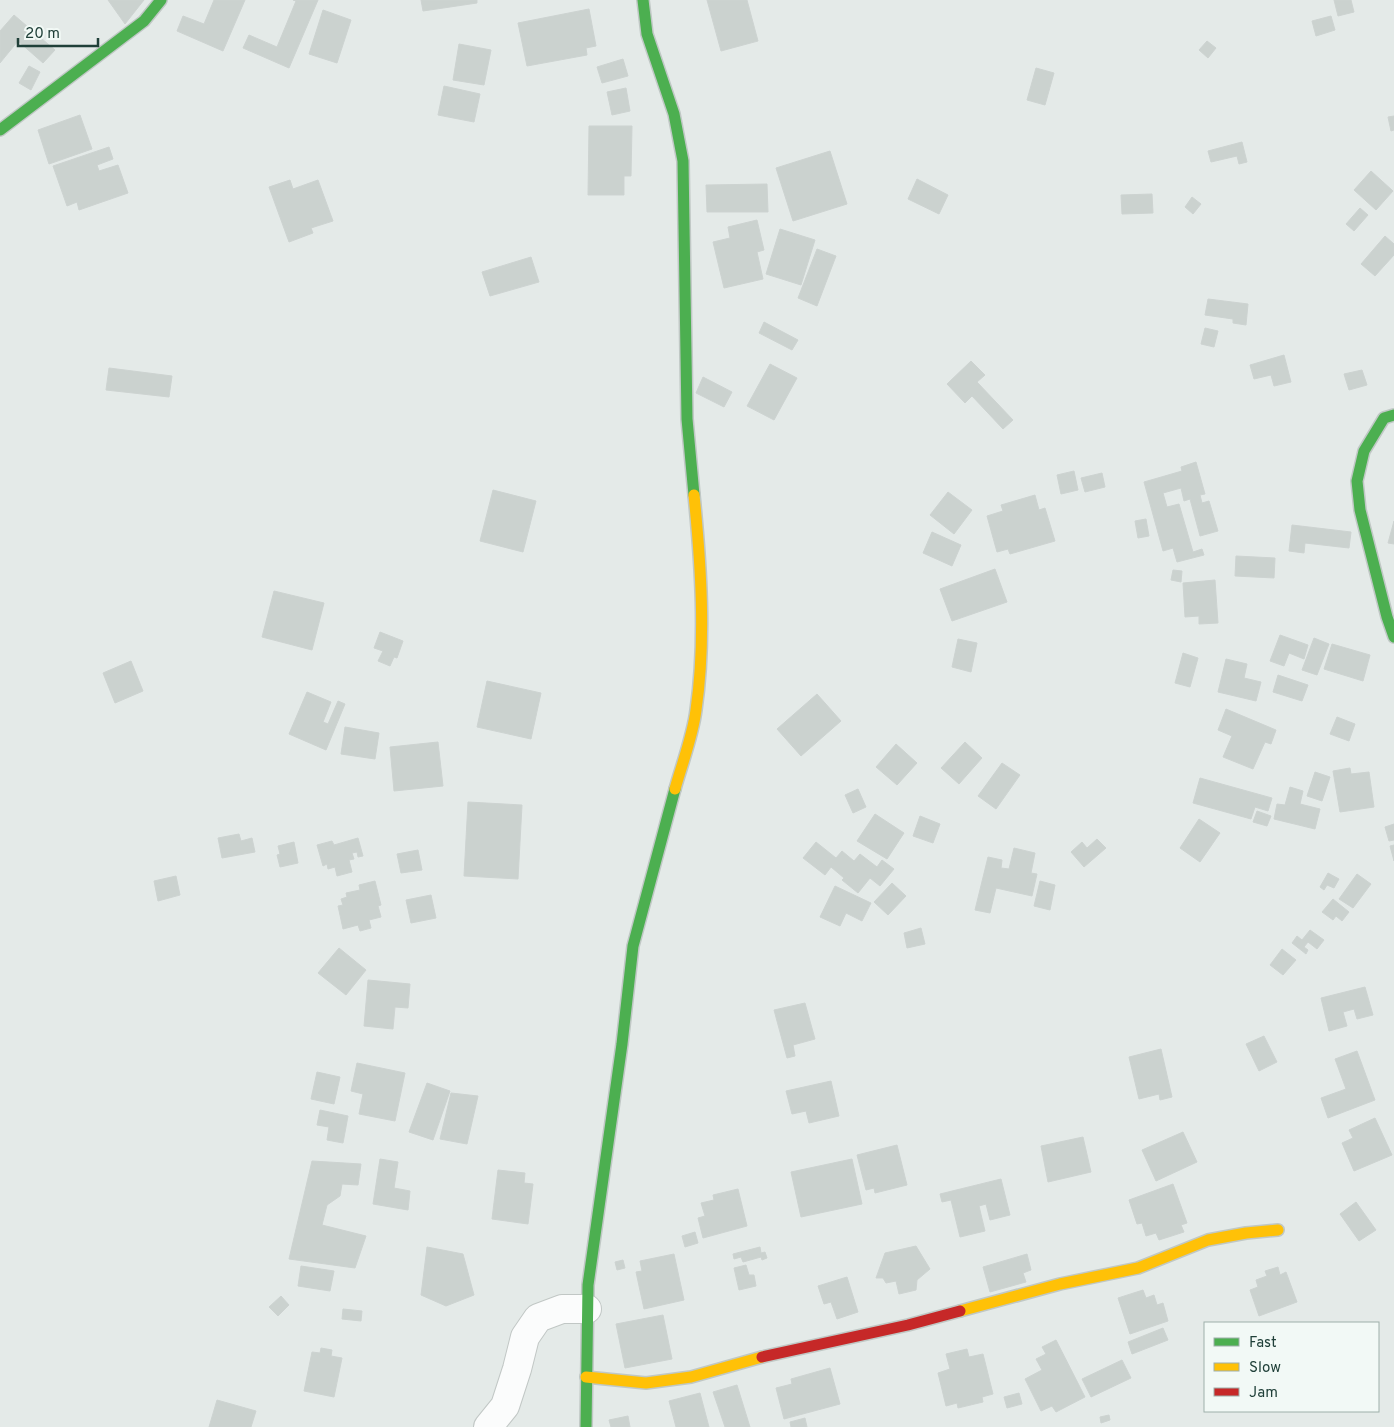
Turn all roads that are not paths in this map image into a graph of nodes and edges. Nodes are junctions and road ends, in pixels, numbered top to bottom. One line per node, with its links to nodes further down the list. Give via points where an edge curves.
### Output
1 (161, 0): 3 (street, via 144,21)
2 (643, 0): 7 (street, via 643,18 677,129 683,161 687,419 699,544 701,652 696,712 633,946)
3 (0, 130)
4 (1394, 415): 5 (street, via 1384,418 1364,451 1357,481 1360,510)
5 (1394, 637)
6 (1278, 1230): 8 (street, via 1208,1240 1138,1268 1060,1284 908,1326 785,1352 691,1377 646,1383)
7 (587, 1309): 8 (street); 9 (street, via 562,1309 538,1318 525,1337 505,1406)
8 (586, 1377): 10 (street)
9 (488, 1427)
10 (586, 1427)

